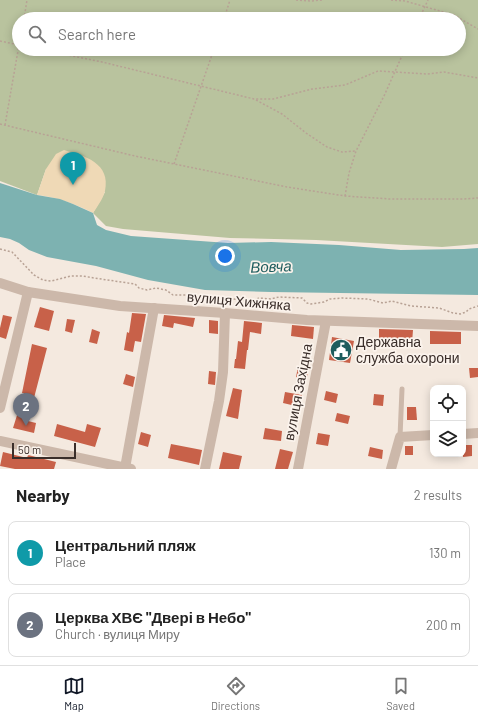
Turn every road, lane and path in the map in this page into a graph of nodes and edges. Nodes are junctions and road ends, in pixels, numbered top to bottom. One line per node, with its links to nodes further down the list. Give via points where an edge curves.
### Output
1 (27, 0): 8 (path)
2 (230, 0): 9 (path)
3 (296, 0): 4 (path)
4 (322, 0)
5 (391, 0): 7 (path)
6 (428, 0): 7 (path)
7 (425, 6): 10 (path); 11 (path)
8 (25, 12)
9 (226, 12)
10 (422, 12)
11 (444, 12)
12 (466, 22): 13 (path)
13 (478, 29)
14 (0, 41): 15 (path)
15 (12, 44)
16 (17, 56): 25 (path)
17 (72, 56): 22 (path)
18 (212, 56): 22 (path)
19 (402, 56): 20 (path)
20 (395, 72): 21 (path, via 444,72); 23 (path, via 378,71 345,85 312,89 273,99); 26 (path)
21 (478, 78)
22 (202, 87): 23 (path); 27 (path)
23 (254, 99): 26 (path, via 282,114 328,147 342,152)
24 (0, 124): 25 (path)
25 (5, 125): 27 (path)
26 (356, 151): 28 (path)
27 (174, 164): 28 (path)
28 (345, 196): 29 (path, via 390,200)
29 (478, 198)
30 (0, 249): 33 (path, via 12,252 31,272 43,280 83,276 123,281 147,290 156,288 173,295 207,300 220,297 252,301 279,297 302,298 311,304 330,299 383,303 392,301 460,314)
31 (0, 283): 32 (street, вулиця Хижняка)
32 (28, 292): 34 (street, вулиця Хижняка, via 120,306); 39 (street)
33 (478, 306)
34 (154, 308): 35 (street, вулиця Хижняка); 45 (street)
35 (225, 313): 36 (street, вулиця Хижняка); 46 (street, via 223,372)
36 (326, 321): 37 (street, вулиця Хижняка); 47 (street, вулиця Західна)
37 (478, 326)
38 (402, 389): 43 (lane)
39 (0, 408)
40 (478, 433): 41 (street)
41 (466, 434)
42 (430, 435): 43 (street)
43 (400, 437): 48 (street)
44 (0, 441): 45 (street)
45 (128, 468)
46 (205, 469)
47 (298, 469)
48 (392, 469)

